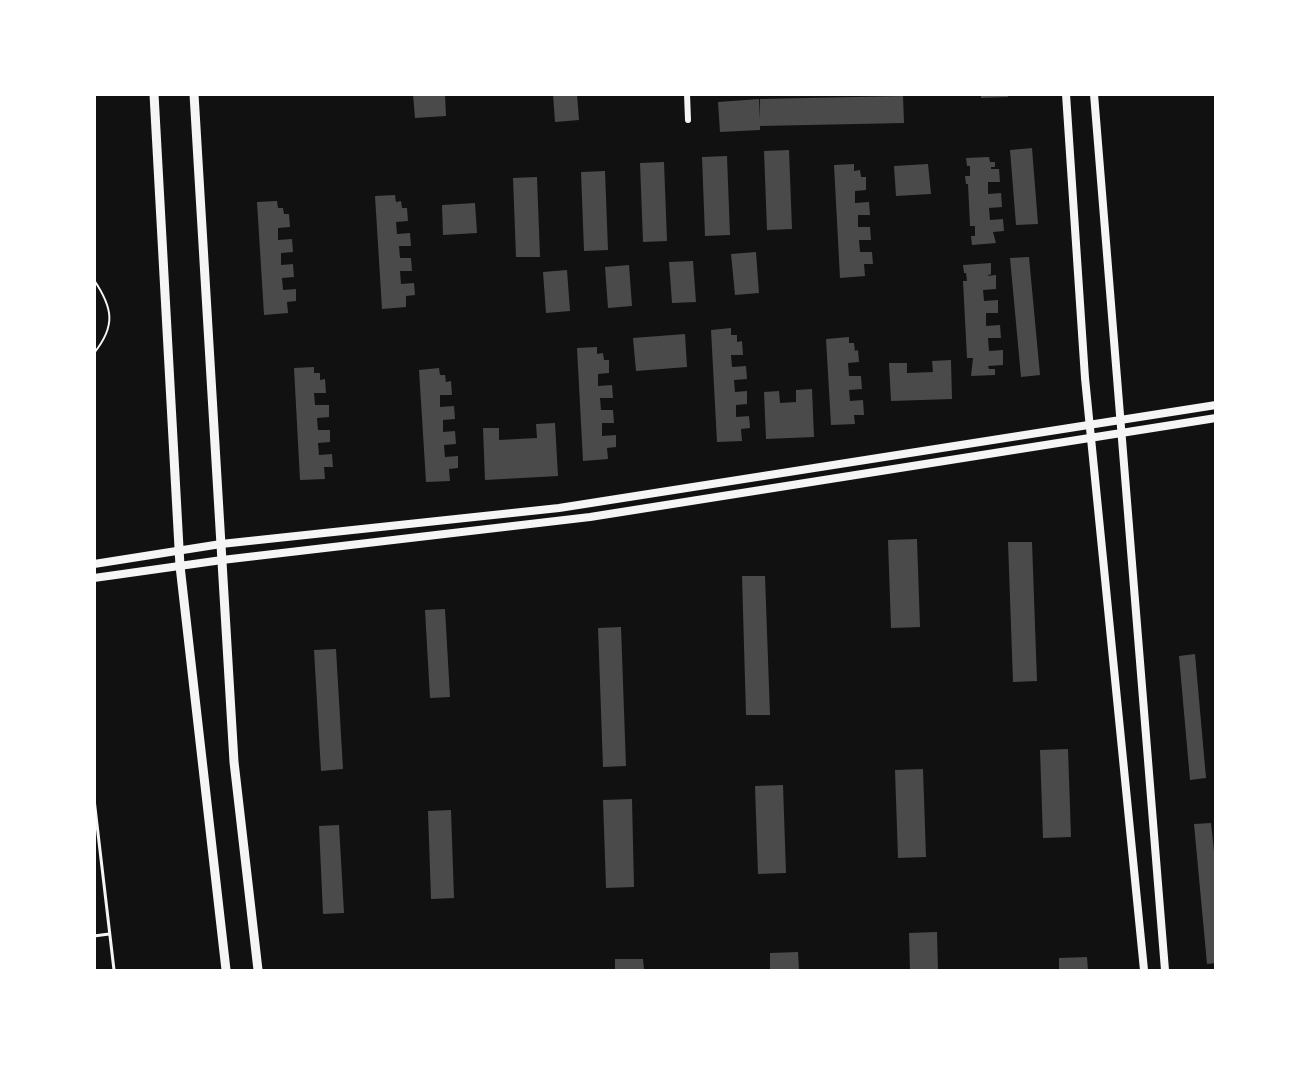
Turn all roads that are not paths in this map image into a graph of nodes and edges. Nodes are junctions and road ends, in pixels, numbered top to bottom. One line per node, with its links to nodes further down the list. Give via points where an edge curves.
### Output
1 (154, 94): 14 (main road)
2 (194, 94): 13 (main road)
3 (687, 94): 6 (street)
4 (1066, 94): 10 (street)
5 (1094, 94): 9 (street)
6 (688, 120)
7 (1215, 405): 9 (street)
8 (1215, 418): 11 (street)
9 (1120, 419): 10 (street); 11 (street)
10 (1090, 424): 12 (street); 13 (street, via 559,507)
11 (1122, 432): 12 (street); 26 (street)
12 (1091, 436): 15 (street, via 590,517); 25 (street)
13 (221, 544): 14 (street); 15 (main road)
14 (179, 551): 16 (street); 17 (main road)
15 (222, 560): 17 (street); 24 (main road, via 234,762)
16 (94, 564)
17 (180, 566): 18 (street); 23 (main road)
18 (94, 578)
19 (94, 799): 20 (lane)
20 (110, 934): 21 (lane); 22 (lane)
21 (94, 936)
22 (114, 970)
23 (226, 970)
24 (258, 970)
25 (1144, 970)
26 (1165, 970)

